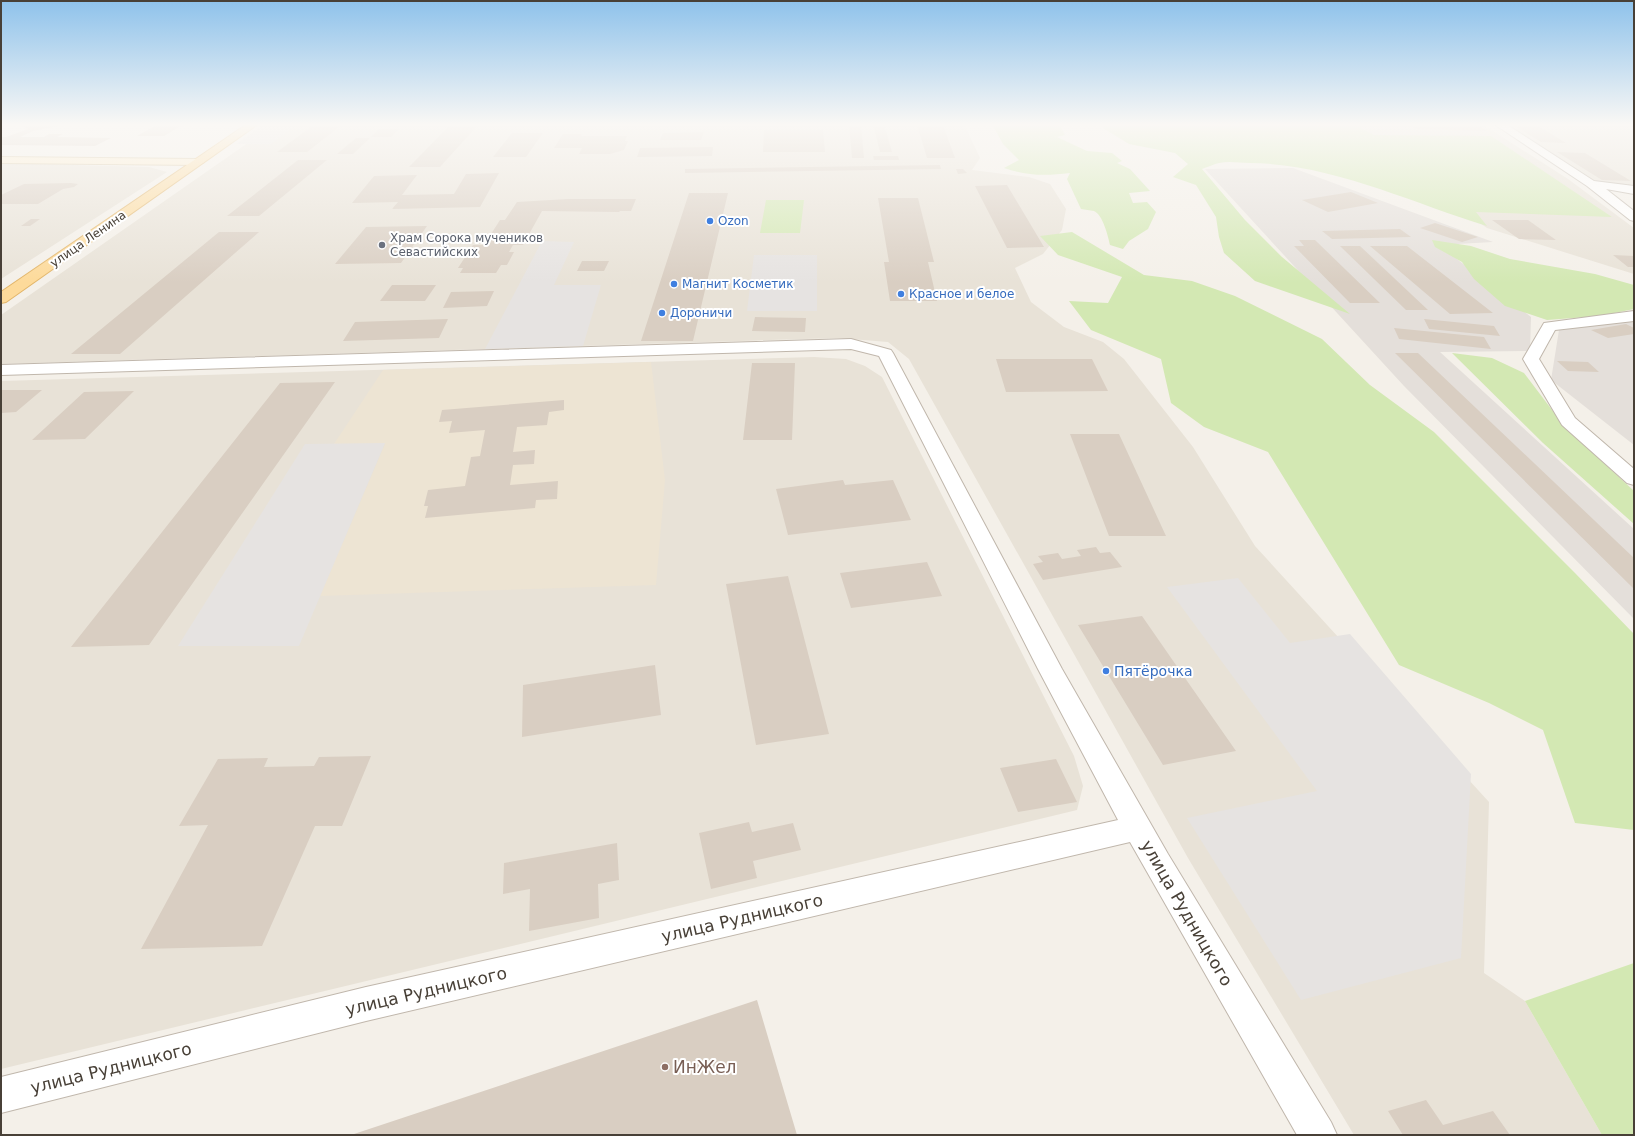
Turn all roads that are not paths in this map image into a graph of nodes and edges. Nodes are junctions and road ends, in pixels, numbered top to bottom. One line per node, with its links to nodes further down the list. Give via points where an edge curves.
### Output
1 (176, 177): 6 (main road, улица Ленина)
2 (1579, 177): 3 (street)
3 (1590, 184): 4 (street); 5 (street)
4 (1634, 190)
5 (1634, 217)
6 (1, 299)
7 (1634, 316): 9 (street, via 1549,326 1531,360 1568,421)
8 (1, 370): 10 (street, via 851,344 885,353 1050,669)
9 (1634, 479)
10 (1138, 828): 11 (street, улица Рудницкого, via 366,1004); 12 (street, улица Рудницкого, via 1156,864)
11 (1, 1095)
12 (1318, 1135)

